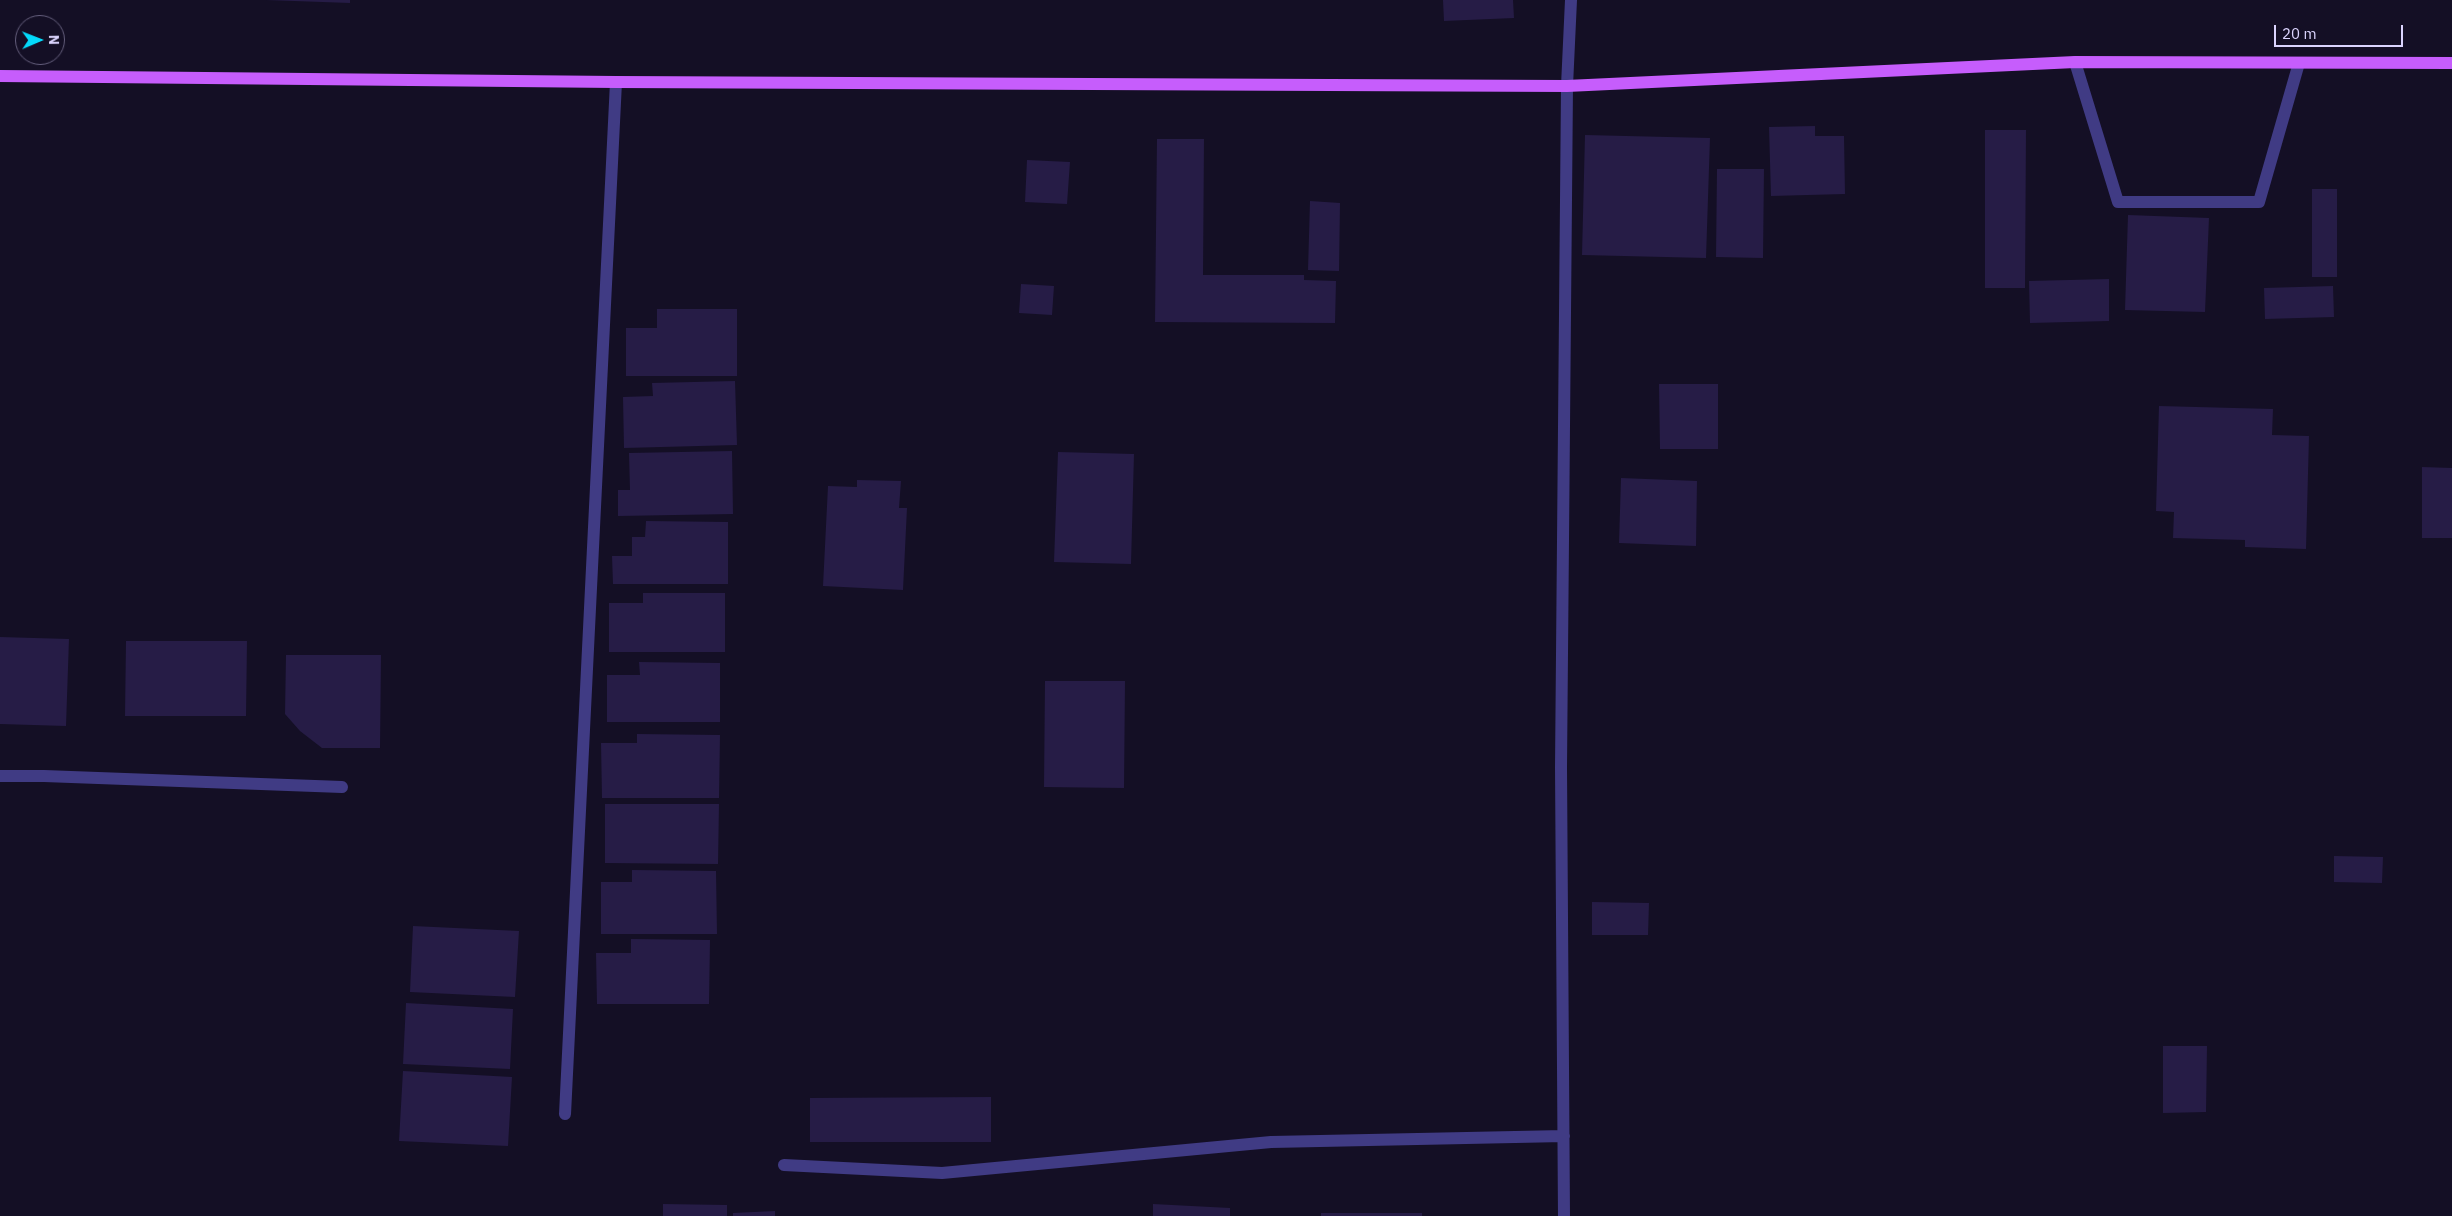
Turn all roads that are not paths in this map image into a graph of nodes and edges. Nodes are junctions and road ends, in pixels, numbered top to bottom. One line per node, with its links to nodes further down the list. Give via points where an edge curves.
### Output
1 (1571, 0): 7 (street)
2 (2075, 62): 3 (main road); 3 (street, via 2118,202 2259,202); 7 (main road)
3 (2299, 63): 4 (main road)
4 (2452, 63)
5 (0, 76): 6 (main road)
6 (616, 82): 7 (main road); 10 (street)
7 (1567, 86): 11 (street, via 1561,767)
8 (0, 776): 9 (street)
9 (342, 787)
10 (565, 1114)
11 (1564, 1136): 12 (street, via 1270,1142 942,1173); 13 (street)
12 (784, 1165)
13 (1564, 1216)

